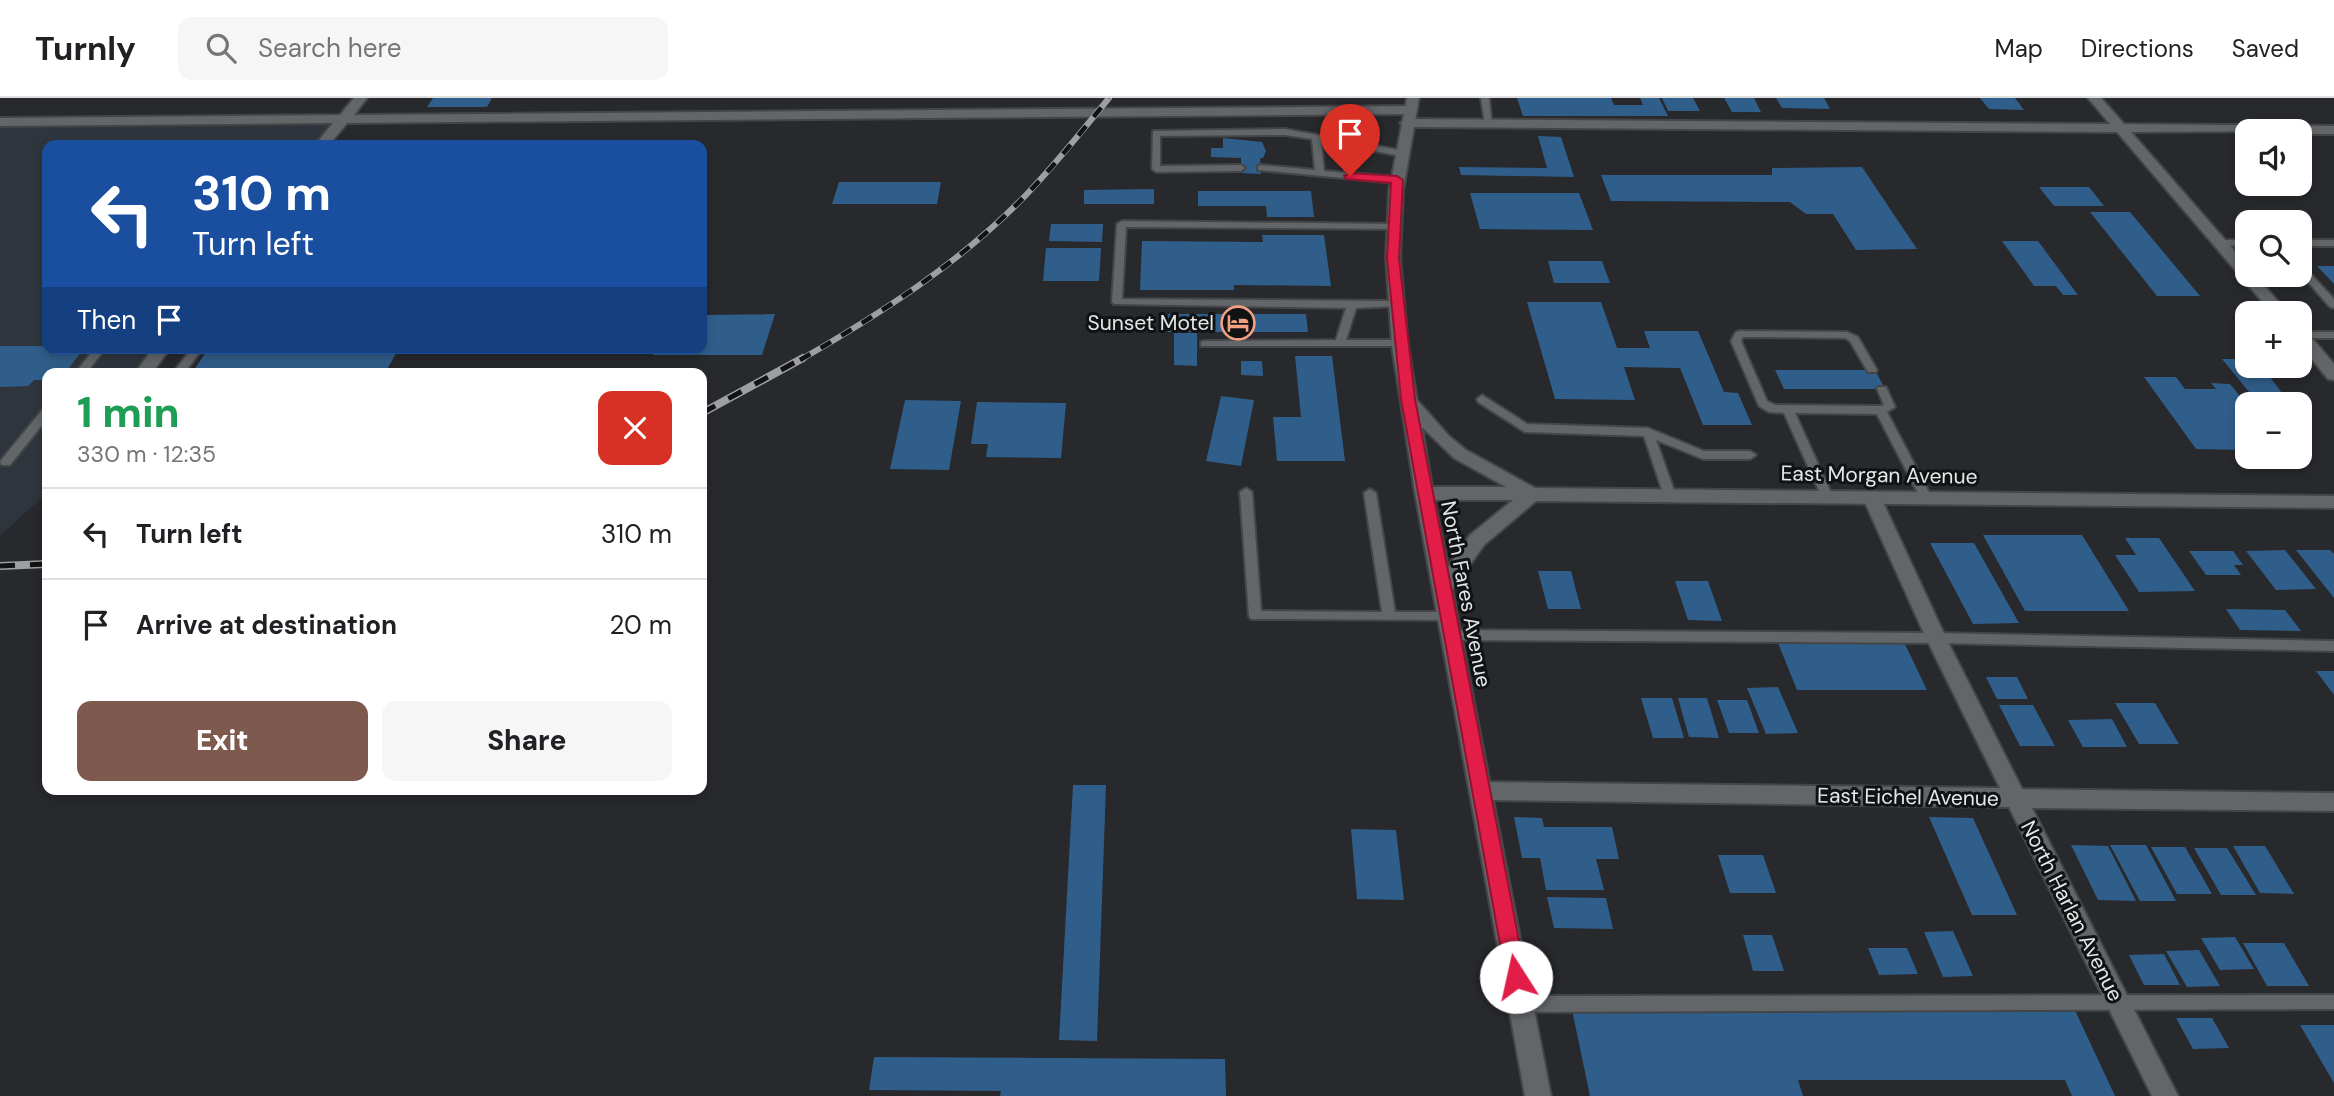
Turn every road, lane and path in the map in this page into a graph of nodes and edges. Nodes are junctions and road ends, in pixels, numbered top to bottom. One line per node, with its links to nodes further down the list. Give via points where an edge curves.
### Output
1 (361, 98): 8 (street)
2 (748, 98): 7 (street)
3 (1485, 98): 10 (lane)
4 (2094, 98): 11 (street)
5 (1409, 110): 6 (street); 10 (street); 16 (street, North Fares Avenue)
6 (1152, 113): 7 (street); 13 (lane)
7 (738, 116): 8 (street)
8 (343, 119): 9 (street); 15 (street)
9 (0, 122)
10 (1489, 124): 11 (street)
11 (2121, 129): 12 (street); 22 (street)
12 (2334, 130)
13 (1156, 133): 14 (lane, via 1266,131); 17 (lane, via 1156,169)
14 (1316, 138): 16 (lane); 19 (lane)
15 (326, 140)
16 (1401, 153): 20 (street, North Fares Avenue)
17 (1241, 168)
18 (1261, 168): 19 (lane)
19 (1321, 172): 20 (lane)
20 (1397, 180): 21 (street, North Fares Avenue)
21 (1394, 226): 28 (street, North Fares Avenue); 30 (lane, via 1122,224 1117,302)
22 (2219, 243): 23 (lane); 27 (street)
23 (2235, 243)
24 (2312, 243): 25 (lane)
25 (2334, 243)
26 (2312, 281): 29 (lane)
27 (2270, 301)
28 (1396, 304): 30 (lane); 33 (street, North Fares Avenue)
29 (2334, 304)
30 (1352, 305): 34 (lane)
31 (2312, 335): 32 (lane)
32 (2334, 335)
33 (1400, 342): 34 (lane); 46 (street, North Fares Avenue)
34 (1339, 343): 35 (lane)
35 (1205, 344)
36 (2312, 349): 44 (street)
37 (96, 354): 40 (lane)
38 (157, 354): 41 (street)
39 (193, 354): 42 (lane)
40 (84, 368)
41 (147, 368)
42 (182, 368)
43 (1871, 370): 48 (lane, via 1854,339 1847,335 1740,334 1736,341 1763,403)
44 (2334, 375)
45 (1882, 389): 49 (lane, via 1890,407)
46 (1408, 399): 56 (street, North Fares Avenue); 57 (street, via 1460,454)
47 (1482, 399): 51 (lane, via 1525,428)
48 (1788, 410): 49 (lane); 59 (lane)
49 (1881, 410): 61 (lane)
50 (42, 418): 53 (lane)
51 (1648, 432): 52 (lane, via 1703,455); 58 (lane)
52 (1750, 455)
53 (6, 462)
54 (1246, 492): 64 (lane, via 1255,616)
55 (1370, 493): 64 (lane)
56 (1424, 493): 57 (street, East Morgan Avenue); 63 (street, North Fares Avenue)
57 (1532, 494): 58 (street, East Morgan Avenue); 63 (street, via 1477,540)
58 (1670, 496): 59 (street, East Morgan Avenue)
59 (1827, 497): 60 (street, East Morgan Avenue)
60 (1872, 498): 61 (street, East Morgan Avenue); 66 (street, North Harlan Avenue)
61 (1926, 498): 62 (street, East Morgan Avenue)
62 (2332, 504)
63 (1442, 590): 65 (street, North Fares Avenue)
64 (1389, 616): 65 (lane)
65 (1449, 626): 66 (lane); 68 (street, North Fares Avenue)
66 (1936, 638): 67 (lane); 69 (street, North Harlan Avenue)
67 (2334, 646)
68 (1482, 791): 69 (street, East Eichel Avenue); 73 (street, North Fares Avenue)
69 (2016, 799): 70 (street, East Eichel Avenue); 71 (street, North Harlan Avenue)
70 (2334, 802)
71 (2118, 1002): 72 (lane); 73 (lane); 75 (street, North Harlan Avenue)
72 (2334, 1002)
73 (1521, 1004): 74 (street, North Fares Avenue)
74 (1538, 1096)
75 (2165, 1096)

